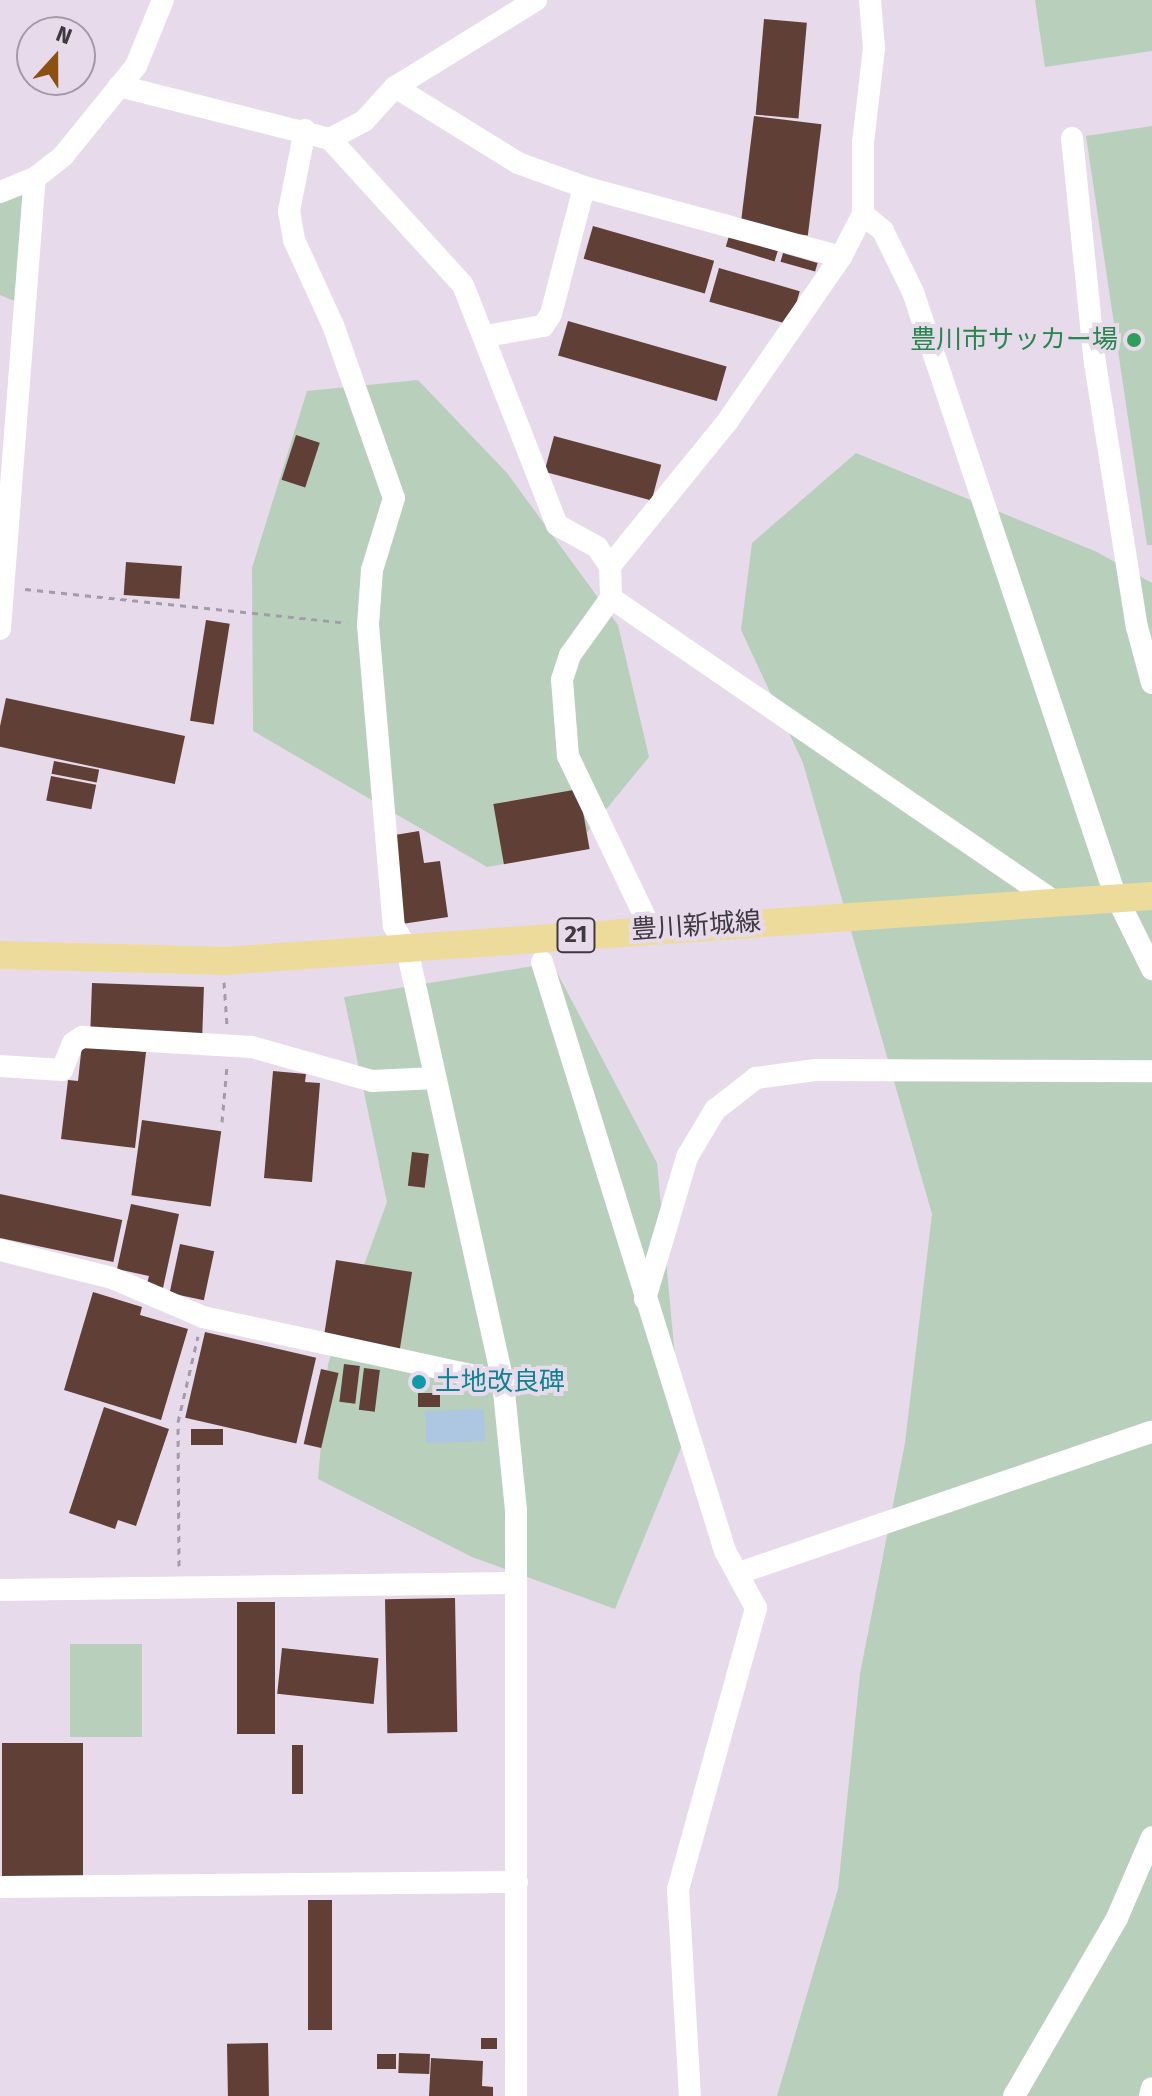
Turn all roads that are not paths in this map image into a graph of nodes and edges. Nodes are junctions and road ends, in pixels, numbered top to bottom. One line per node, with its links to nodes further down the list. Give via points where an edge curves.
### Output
1 (163, 0): 4 (street, via 149,40)
2 (536, 0): 5 (street)
3 (870, 0): 12 (street, via 874,48 863,143)
4 (119, 86): 6 (street); 9 (street, via 63,156)
5 (395, 87): 8 (street, via 364,121); 10 (street, via 518,163)
6 (305, 130): 8 (street); 23 (street, via 289,211 294,240 333,325 394,498 372,570 368,625 394,926)
7 (1072, 138): 18 (street, via 1095,363 1137,627)
8 (330, 139): 14 (street, via 463,285)
9 (35, 178): 11 (street); 17 (street)
10 (584, 187): 13 (street); 14 (street, via 551,314 543,326)
11 (0, 192)
12 (863, 214): 13 (street); 20 (street, via 883,231 913,292)
13 (841, 257): 15 (street, via 727,422)
14 (486, 336): 15 (street, via 557,525 597,547)
15 (610, 566): 16 (street)
16 (611, 598): 21 (street); 22 (street, via 570,655 562,680 568,756)
17 (0, 629)
18 (1152, 683)
19 (1152, 896): 20 (main road, 豊川新城線 / 21)
20 (1120, 897): 21 (main road, 豊川新城線 / 21); 26 (street)
21 (1052, 900): 22 (main road, 豊川新城線 / 21)
22 (651, 929): 23 (main road, 豊川新城線 / 21)
23 (407, 949): 24 (main road, 豊川新城線 / 21, via 223,961); 29 (street)
24 (0, 955)
25 (542, 962): 31 (street)
26 (1152, 969)
27 (0, 1066): 29 (street, via 62,1070 73,1043 82,1037 252,1047 372,1081)
28 (1152, 1071): 31 (street, via 816,1070 756,1078 715,1110 687,1157)
29 (435, 1078): 32 (street)
30 (0, 1250): 32 (street, via 112,1278 203,1317)
31 (645, 1299): 34 (street, via 725,1551)
32 (503, 1382): 35 (street, via 516,1510)
33 (1152, 1432): 34 (street)
34 (739, 1573): 42 (street, via 756,1608 675,1912)
35 (514, 1583): 36 (street); 38 (street)
36 (0, 1590)
37 (1152, 1837): 43 (street, via 1117,1918)
38 (517, 1882): 39 (street); 41 (street)
39 (0, 1887)
40 (1152, 2088): 44 (street)
41 (516, 2096)
42 (690, 2096)
43 (1014, 2096)
44 (1150, 2096)

